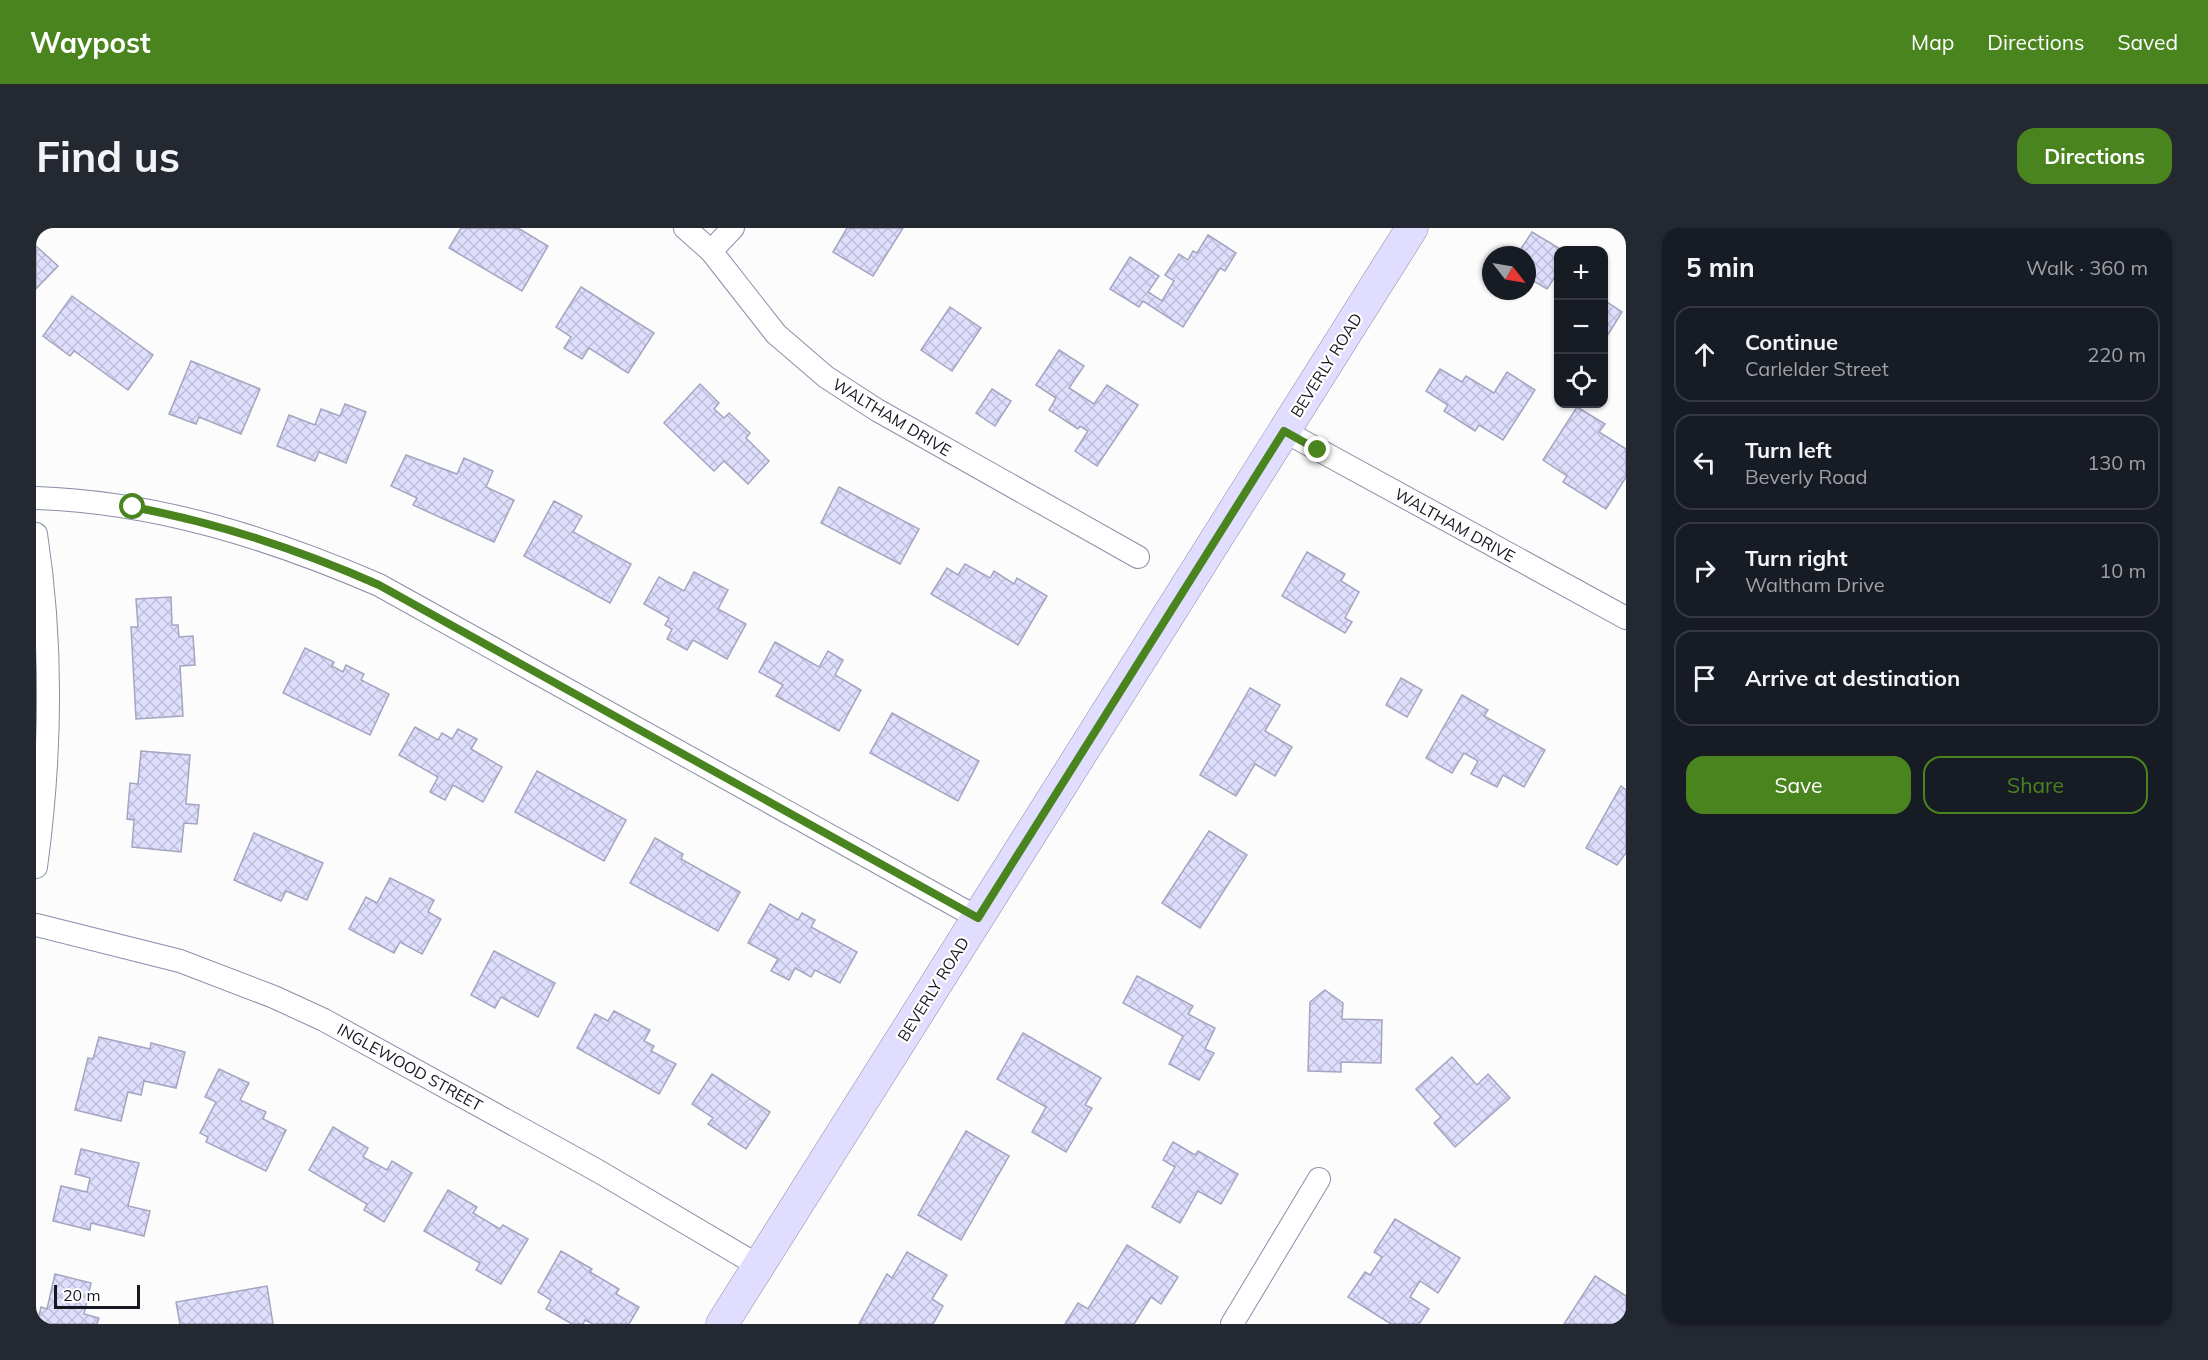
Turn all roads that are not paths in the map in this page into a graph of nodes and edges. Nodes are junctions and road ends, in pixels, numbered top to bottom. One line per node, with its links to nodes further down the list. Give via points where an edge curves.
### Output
1 (685, 228): 4 (street, WALTHAM DRIVE)
2 (733, 228): 4 (street)
3 (1412, 228): 5 (street, BEVERLY ROAD)
4 (711, 251): 8 (street, WALTHAM DRIVE, via 762,319 799,357 826,377 877,410)
5 (1284, 431): 9 (street, WALTHAM DRIVE); 11 (street, BEVERLY ROAD)
6 (36, 498): 11 (street, via 89,500 176,515 284,547 379,585)
7 (36, 534): 10 (street, via 43,585 48,699)
8 (1138, 557)
9 (1626, 618)
10 (36, 867)
11 (978, 918): 14 (street, BEVERLY ROAD)
12 (36, 925): 14 (street, INGLEWOOD STREET, via 180,961 284,1001 598,1171)
13 (1319, 1179): 16 (street)
14 (759, 1266): 15 (street, BEVERLY ROAD)
15 (722, 1324)
16 (1232, 1324)

